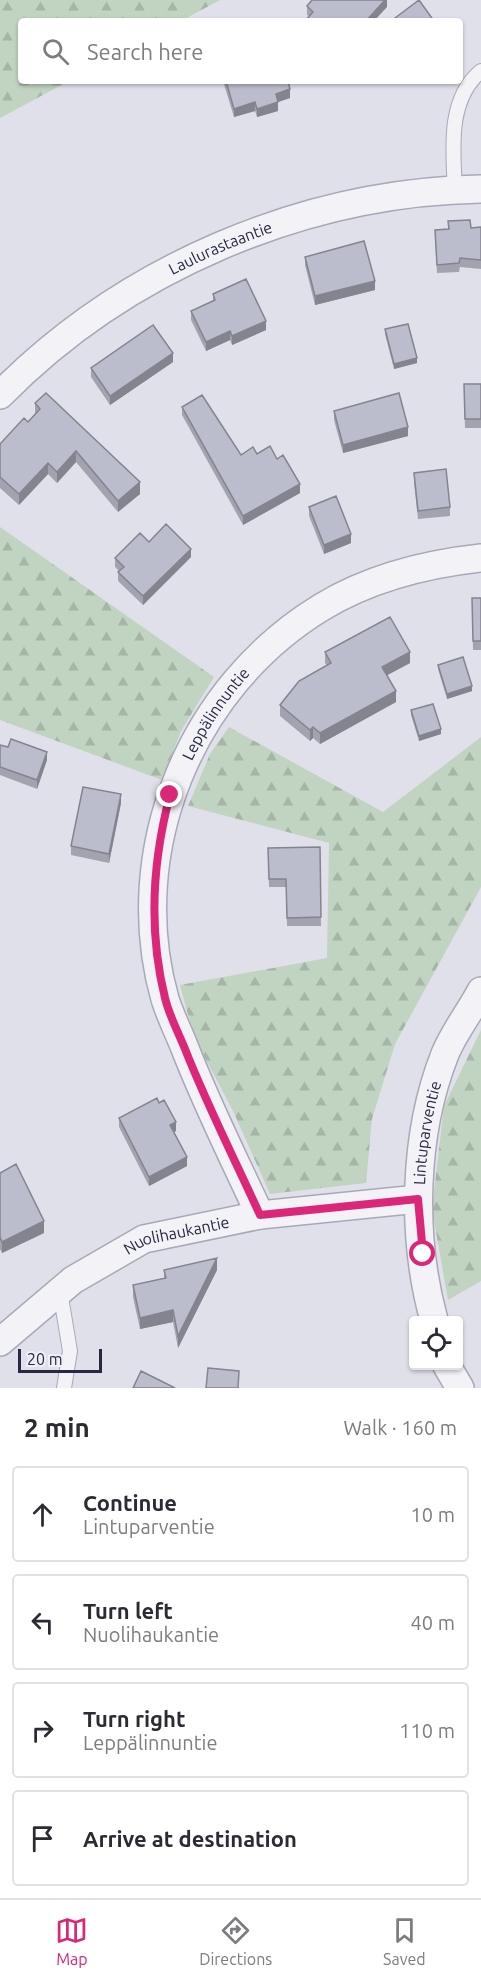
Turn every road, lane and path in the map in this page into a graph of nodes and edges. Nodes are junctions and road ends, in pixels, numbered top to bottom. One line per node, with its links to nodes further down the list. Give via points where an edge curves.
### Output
1 (481, 71): 2 (lane, via 459,102 453,151)
2 (468, 189): 3 (street, Laulurastaantie, via 377,200 280,224 186,261 88,318 36,358)
3 (0, 395)
4 (481, 558): 7 (street, Leppälinnuntie, via 431,565 359,589 322,608 274,644 210,713 170,795 153,879 154,940 165,999 192,1068)
5 (481, 991): 6 (street, Lintuparventie, via 445,1053 431,1098 425,1120)
6 (418, 1199): 7 (street, Nuolihaukantie); 9 (street, Lintuparventie)
7 (260, 1215): 8 (street, Nuolihaukantie, via 144,1239 73,1280)
8 (60, 1292): 10 (street, Nuolihaukantie); 12 (lane, via 70,1350)
9 (433, 1316)
10 (0, 1342)
11 (450, 1370): 13 (street)
12 (64, 1388)
13 (460, 1388)

